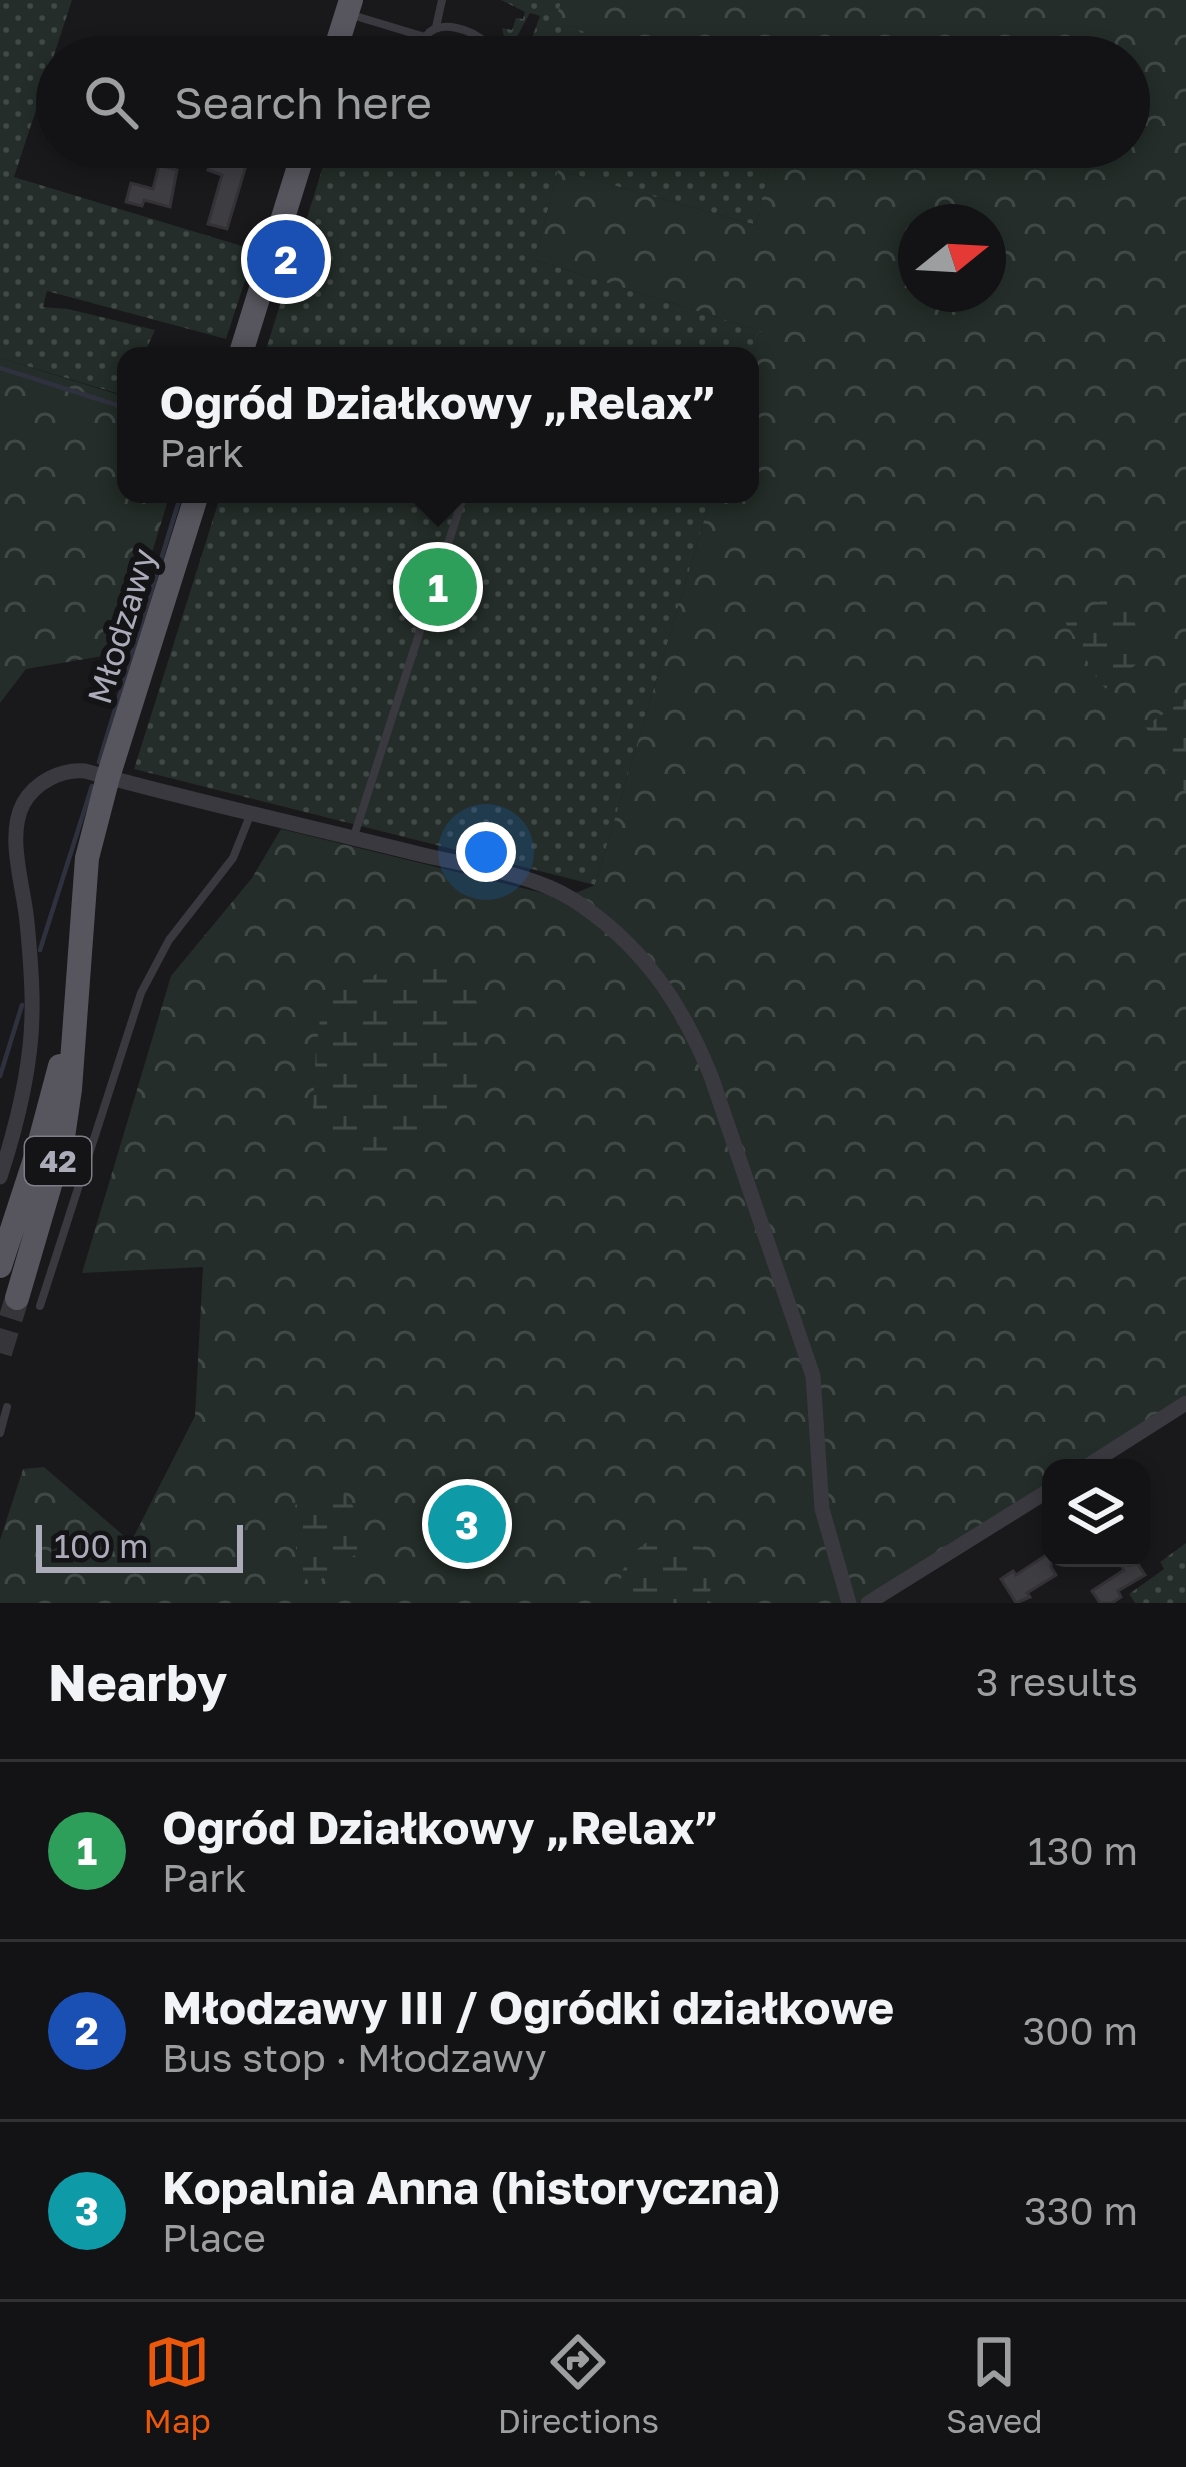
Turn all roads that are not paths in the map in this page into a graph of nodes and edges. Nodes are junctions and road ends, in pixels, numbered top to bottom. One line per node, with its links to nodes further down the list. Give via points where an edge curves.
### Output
1 (442, 0): 3 (lane)
2 (349, 7): 4 (main road); 5 (lane)
3 (436, 27): 6 (lane); 7 (lane)
4 (340, 36)
5 (422, 36)
6 (426, 36)
7 (473, 36)
8 (299, 168): 9 (main road)
9 (244, 347)
10 (194, 503): 12 (main road, Młodzawy / 42)
11 (461, 503): 14 (lane)
12 (108, 777): 13 (street); 15 (main road, 42, via 85,871); 16 (street, via 75,770 38,786 23,804 16,830 32,1017 15,1133)
13 (251, 812): 14 (street); 18 (lane, via 233,858 147,979)
14 (353, 837): 24 (street, via 569,898 667,987 711,1076 813,1376 822,1510)
15 (73, 1018): 17 (main road, 42); 18 (main road, 42, via 62,1144)
16 (0, 1177)
17 (0, 1266)
18 (28, 1302)
19 (1186, 1403): 22 (street)
20 (7, 1407): 21 (lane)
21 (0, 1433)
22 (1098, 1459)
23 (1042, 1495): 25 (street)
24 (849, 1603)
25 (868, 1603)

